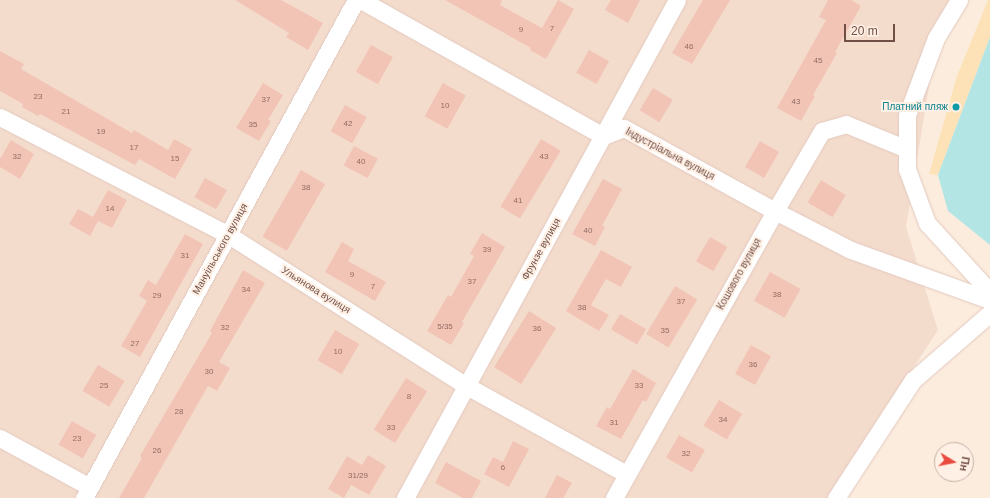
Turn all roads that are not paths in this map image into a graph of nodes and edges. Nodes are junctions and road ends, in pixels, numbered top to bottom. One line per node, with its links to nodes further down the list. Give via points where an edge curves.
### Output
1 (356, 0): 9 (street, Мануільського вулиця)
2 (360, 0): 6 (street)
3 (677, 0): 6 (street, Фрунзе вулиця)
4 (959, 0): 7 (street, via 936,38 906,114)
5 (0, 118): 9 (street, Ульянова вулиця)
6 (603, 136): 8 (street, Індустріальна вулиця, via 624,128); 13 (street, Фрунзе вулиця)
7 (907, 149): 8 (street, Кошового вулиця, via 846,124 822,131); 10 (street, via 907,169 927,223)
8 (775, 211): 11 (street, Індустріальна вулиця, via 851,250); 15 (street, Кошового вулиця)
9 (227, 234): 13 (street, Ульянова вулиця); 16 (street, Мануільського вулиця)
10 (990, 292)
11 (990, 300)
12 (990, 313): 19 (street, via 913,380)
13 (465, 385): 15 (street, Ульянова вулиця); 17 (street, Фрунзе вулиця)
14 (0, 438): 16 (street)
15 (626, 474): 18 (street, Кошового вулиця)
16 (87, 493)
17 (405, 498)
18 (614, 498)
19 (836, 498)

